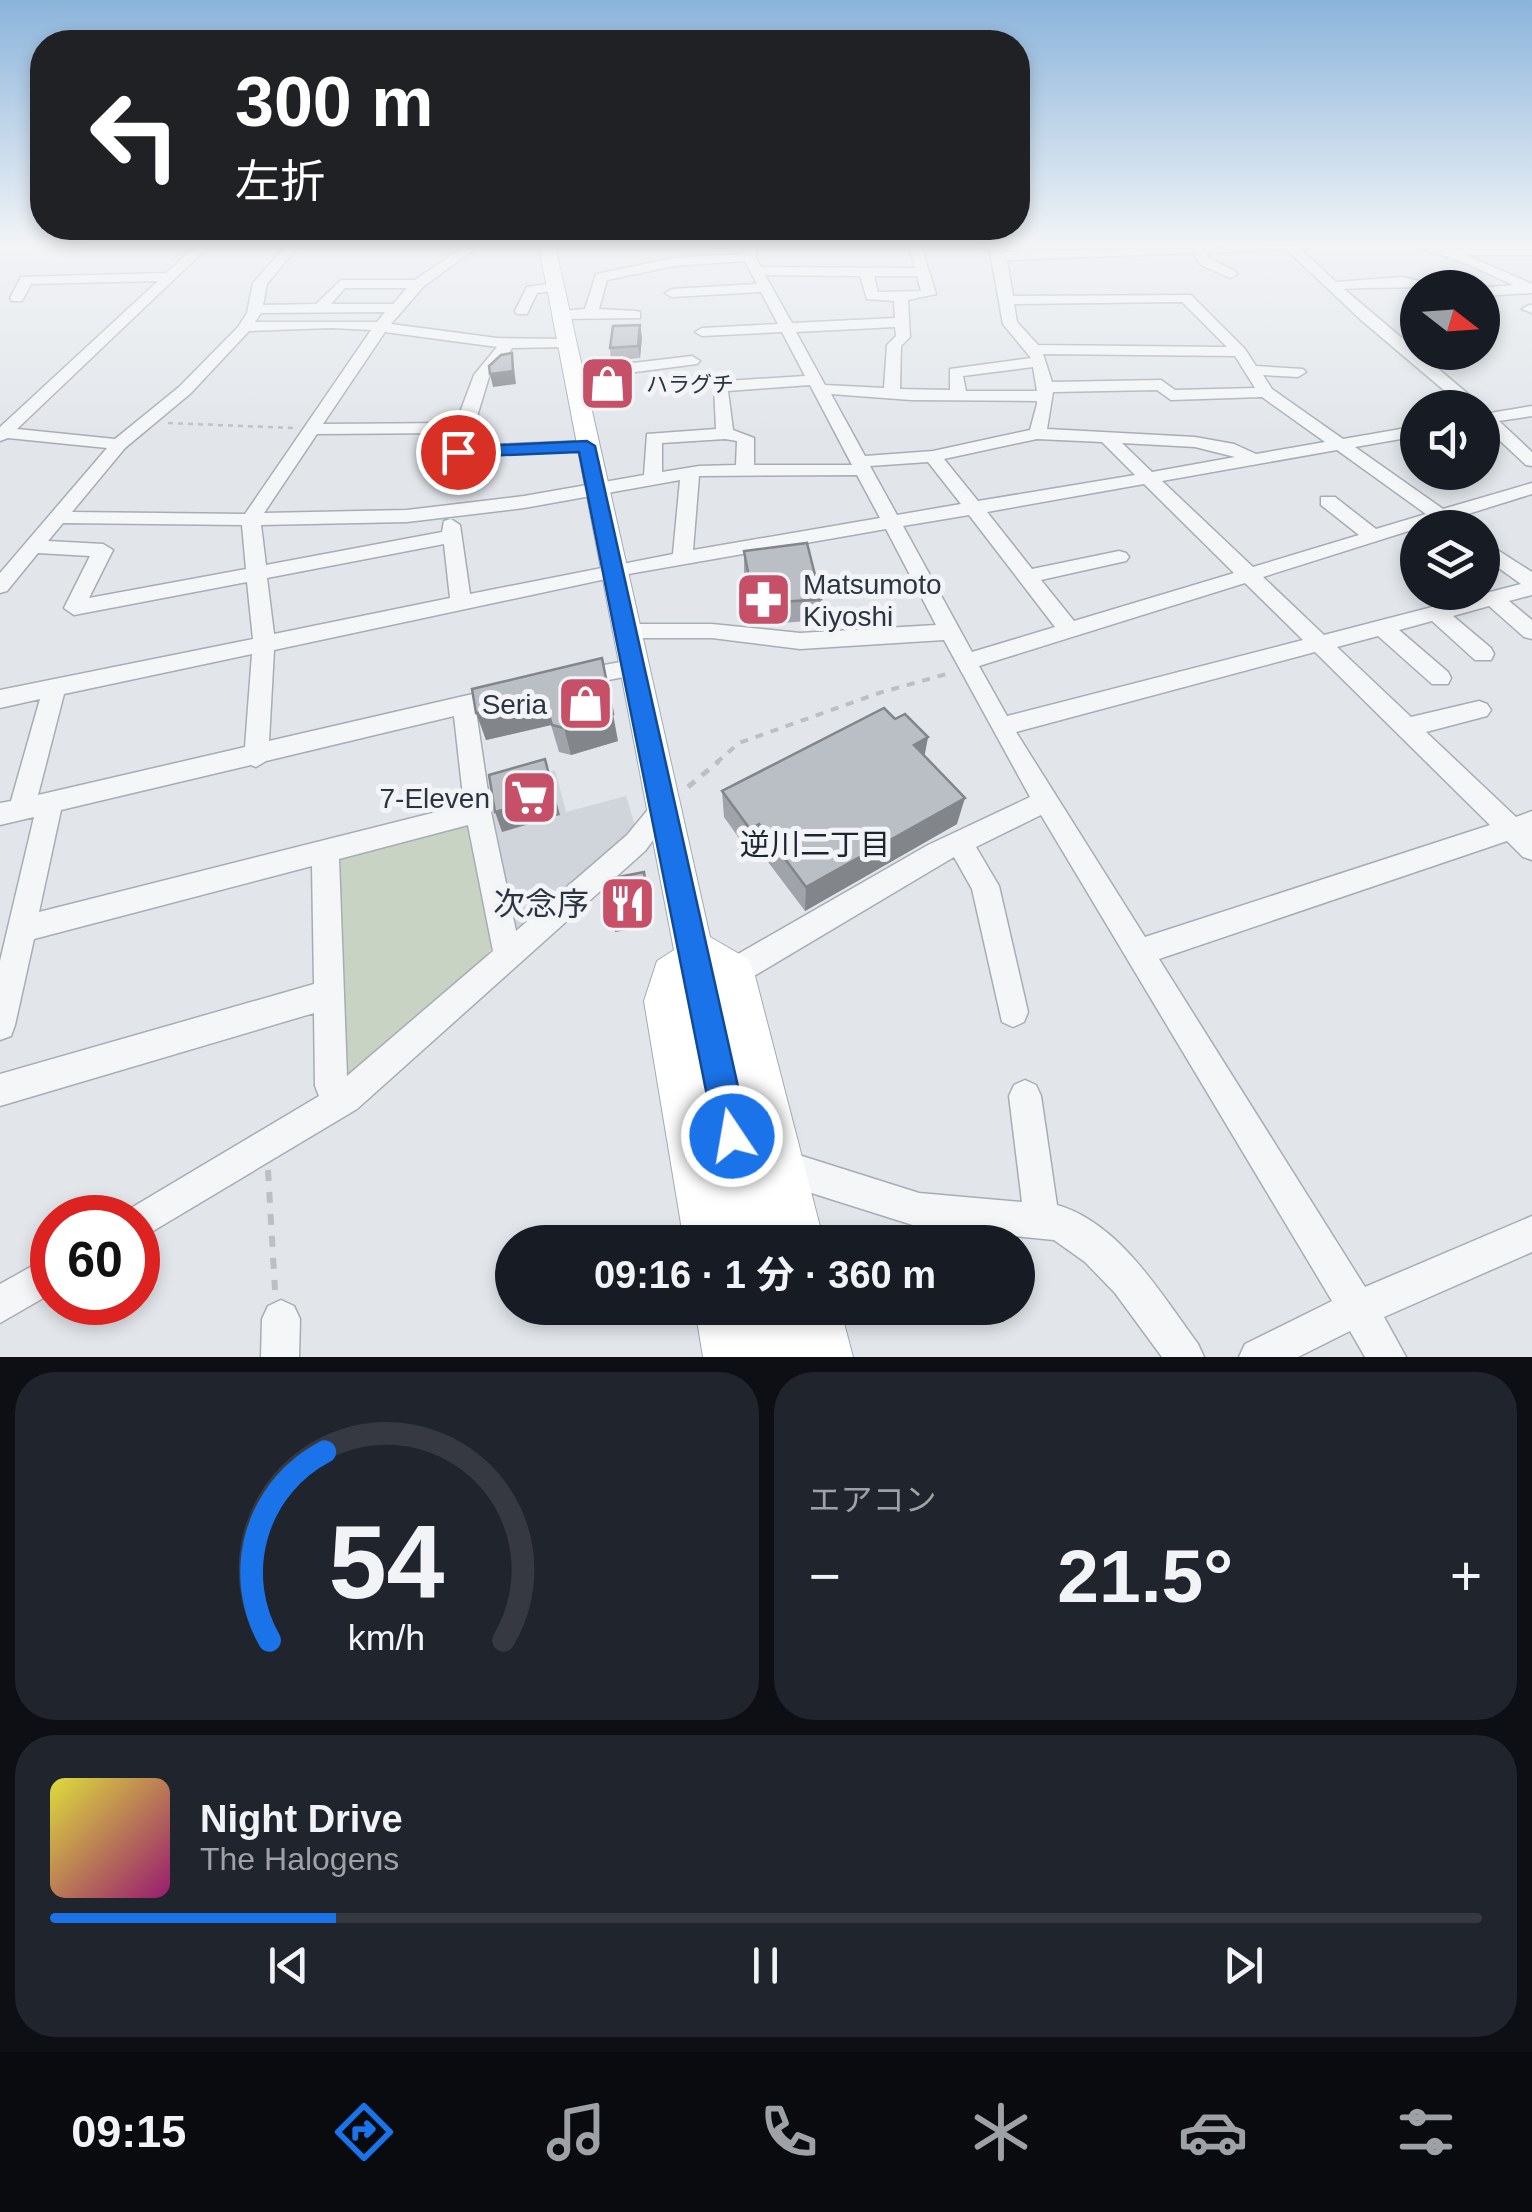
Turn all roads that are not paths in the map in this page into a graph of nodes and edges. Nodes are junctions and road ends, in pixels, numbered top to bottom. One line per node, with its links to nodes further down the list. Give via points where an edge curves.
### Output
1 (134, 309): 38 (street)
2 (253, 309): 16 (street)
3 (397, 309): 15 (street)
4 (560, 309): 12 (main road)
5 (593, 309): 11 (street)
6 (778, 309): 17 (street)
7 (902, 309): 14 (street)
8 (1006, 309): 22 (street)
9 (1197, 309): 21 (street)
10 (1360, 309): 28 (street)
11 (592, 314): 12 (street); 13 (street)
12 (561, 315): 20 (main road)
13 (636, 315)
14 (903, 322): 17 (street); 30 (street, via 894,346)
15 (382, 326): 16 (street); 19 (street); 36 (street)
16 (245, 328): 43 (street)
17 (788, 328): 18 (street); 27 (street)
18 (702, 332)
19 (506, 342): 20 (street); 35 (street, via 482,374)
20 (567, 342): 26 (main road)
21 (1240, 352): 22 (street); 24 (street)
22 (1036, 356): 29 (street); 32 (street, via 954,372)
23 (692, 361): 26 (street)
24 (1252, 370): 25 (street); 31 (street)
25 (1298, 372)
26 (574, 375): 45 (main road)
27 (818, 384): 30 (street); 39 (street, via 720,389); 49 (street)
28 (1453, 390)
29 (1046, 391): 31 (street, via 1160,386 1171,395); 32 (street); 40 (street)
30 (892, 392): 32 (street)
31 (1266, 392): 44 (street)
32 (958, 396)
33 (1532, 411): 34 (street)
34 (1500, 414)
35 (464, 428): 36 (street); 45 (street, via 458,452)
36 (313, 429): 64 (street)
37 (1500, 432): 48 (street)
38 (1, 434): 43 (street)
39 (726, 434): 51 (street, via 746,438); 52 (street, via 653,438)
40 (1037, 434): 42 (street); 46 (street)
41 (1400, 434): 44 (street)
42 (1108, 439): 47 (street, via 1194,442); 53 (street)
43 (119, 444): 63 (street)
44 (1341, 444): 47 (street); 59 (street)
45 (587, 446): 54 (main road)
46 (933, 456): 49 (street); 58 (street)
47 (1254, 460): 53 (street)
48 (1532, 461)
49 (862, 466): 51 (street); 65 (street)
50 (690, 472): 51 (street); 52 (street); 71 (street)
51 (745, 472)
52 (653, 478): 54 (street)
53 (1147, 478): 58 (street); 75 (street)
54 (595, 488): 61 (street); 73 (main road)
55 (1532, 488): 56 (street)
56 (1508, 495): 60 (street); 62 (street)
57 (1328, 500): 68 (street)
58 (973, 510): 65 (street); 76 (street)
59 (1432, 510)
60 (1475, 510)
61 (449, 511): 64 (street); 67 (street)
62 (1532, 512)
63 (60, 518): 64 (street); 69 (street)
64 (251, 519): 74 (street)
65 (892, 522): 71 (street); 85 (street)
66 (1400, 531): 68 (street)
67 (452, 536): 74 (street); 79 (street)
68 (1374, 536): 75 (street)
69 (34, 548): 74 (street, via 103,550 74,608); 77 (street)
70 (1118, 557): 76 (street)
71 (682, 558): 73 (street)
72 (1500, 569): 78 (street)
73 (614, 572): 79 (street); 83 (main road)
74 (255, 575): 87 (street)
75 (1250, 575): 84 (street); 88 (street)
76 (1026, 577): 84 (street)
77 (0, 586)
78 (1517, 591): 80 (street); 81 (street); 86 (street)
79 (461, 602): 87 (street)
80 (1532, 611)
81 (1437, 614): 82 (street); 89 (street)
82 (1384, 629): 88 (street); 92 (street)
83 (628, 631): 85 (street, via 800,641); 91 (main road)
84 (1070, 631): 90 (street)
85 (951, 632): 90 (street)
86 (1532, 632)
87 (264, 643): 94 (street); 101 (street)
88 (1319, 644): 99 (street); 100 (street)
89 (1483, 654)
90 (967, 665): 99 (street)
91 (636, 666): 93 (street); 104 (main road)
92 (1440, 678)
93 (556, 683)
94 (55, 686): 96 (street); 105 (street)
95 (519, 692): 97 (street)
96 (0, 698)
97 (464, 706): 101 (street); 106 (street)
98 (1480, 710): 100 (street)
99 (1002, 727): 102 (street)
100 (1409, 727): 107 (street)
101 (256, 757): 103 (street)
102 (1046, 801): 108 (street); 113 (street)
103 (50, 803): 105 (street); 111 (street)
104 (664, 808): 112 (street, via 636,843); 114 (main road)
105 (11, 812)
106 (478, 812): 110 (street); 112 (street, via 504,944)
107 (1522, 826): 109 (street); 113 (street)
108 (959, 842): 114 (street); 116 (street, via 985,886)
109 (1532, 849)
110 (325, 851): 111 (street); 115 (street)
111 (22, 929): 117 (street)
112 (511, 951): 120 (street)
113 (1140, 952): 130 (street)
114 (715, 965): 121 (main road); 124 (main road, via 671,974 664,1001); 125 (main road)
115 (328, 994): 118 (street); 120 (street, via 331,1086)
116 (1014, 1012)
117 (0, 1025)
118 (0, 1090)
119 (1024, 1096): 123 (street)
120 (346, 1098): 122 (street)
121 (783, 1167): 123 (street, via 919,1210); 126 (main road)
122 (160, 1209)
123 (1042, 1218): 139 (street, via 1060,1222 1098,1249)
124 (705, 1225)
125 (752, 1225)
126 (797, 1225)
127 (1532, 1234): 130 (street)
128 (30, 1287): 129 (street)
129 (0, 1305)
130 (1358, 1309): 140 (street); 141 (street)
131 (281, 1318): 135 (street)
132 (723, 1325): 136 (main road)
133 (771, 1325): 137 (main road)
134 (820, 1325): 138 (main road)
135 (280, 1357)
136 (728, 1357)
137 (778, 1357)
138 (828, 1357)
139 (1185, 1357)
140 (1258, 1357)
141 (1387, 1357)

